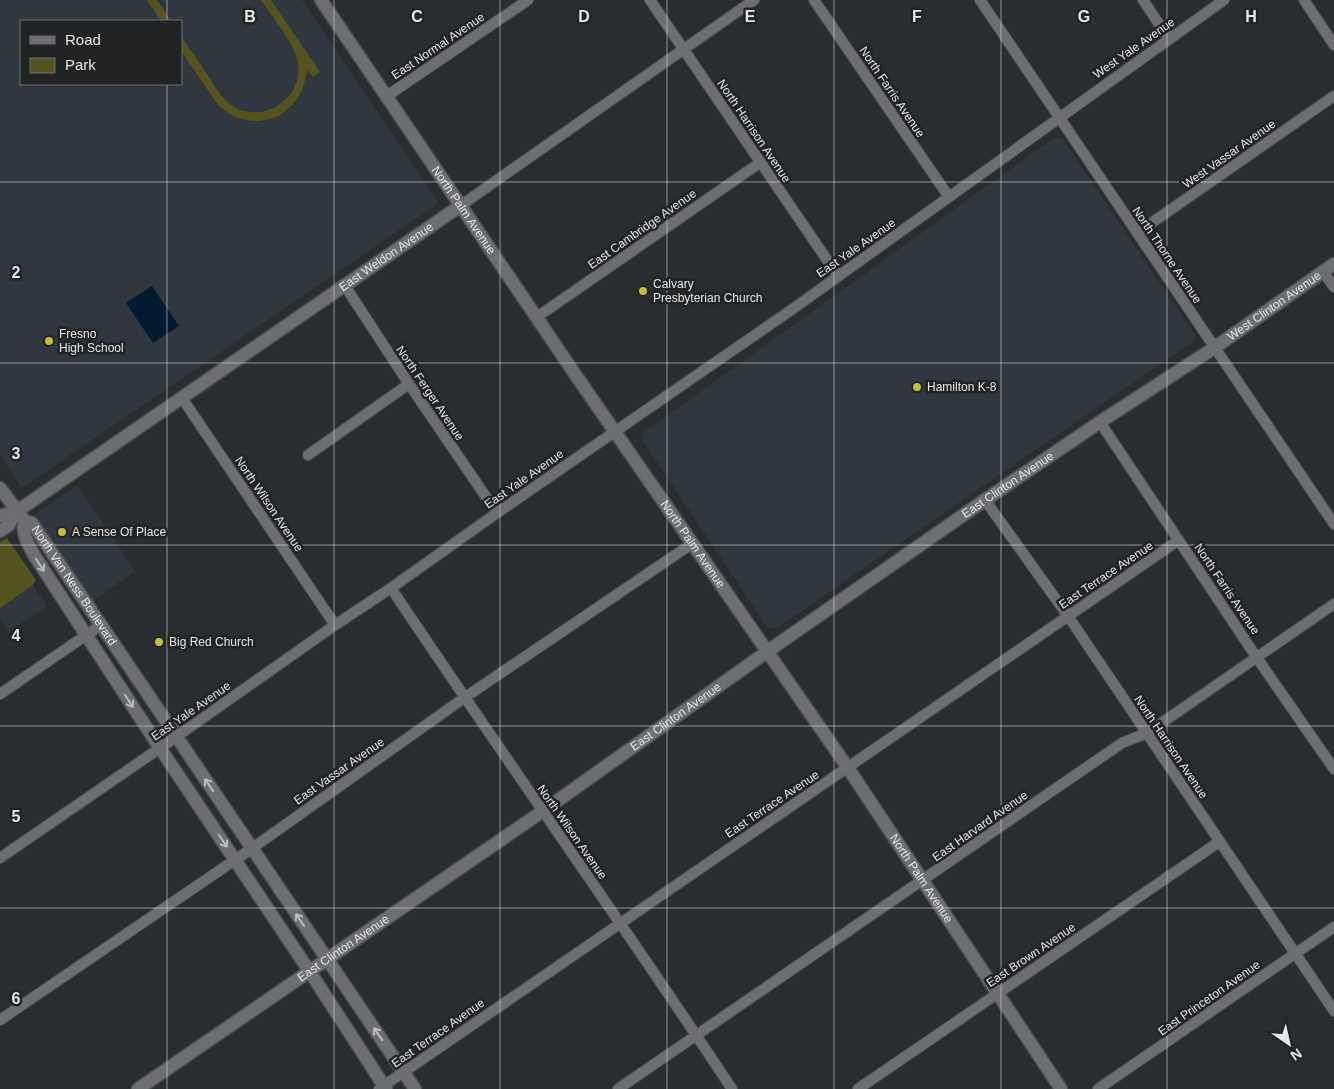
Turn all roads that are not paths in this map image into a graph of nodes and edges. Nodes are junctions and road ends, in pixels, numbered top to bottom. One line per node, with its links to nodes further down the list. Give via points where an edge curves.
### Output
1 (321, 0): 13 (main road, North Palm Avenue)
2 (528, 0): 13 (street, East Normal Avenue)
3 (650, 0): 12 (street, North Harrison Avenue)
4 (754, 0): 12 (street, East Weldon Avenue)
5 (814, 0): 17 (street, North Farris Avenue)
6 (980, 0): 15 (street, North Thorne Avenue)
7 (1143, 0): 10 (street)
8 (1224, 0): 10 (street, West Yale Avenue)
9 (1304, 0): 11 (street)
10 (1169, 38): 15 (street, West Yale Avenue)
11 (1334, 45)
12 (683, 50): 16 (street, North Harrison Avenue); 18 (street, East Weldon Avenue)
13 (387, 96): 18 (main road, North Palm Avenue)
14 (1334, 96): 19 (street, West Vassar Avenue)
15 (1059, 117): 17 (street, East Yale Avenue); 19 (street, North Thorne Avenue)
16 (761, 162): 21 (street, North Harrison Avenue); 24 (street, East Cambridge Avenue)
17 (949, 197): 21 (street, East Yale Avenue)
18 (460, 206): 22 (main road, East Weldon Avenue); 24 (main road, North Palm Avenue)
19 (1137, 233): 25 (street, North Thorne Avenue)
20 (1329, 268): 23 (street); 25 (main road, West Clinton Avenue)
21 (838, 276): 29 (street, East Yale Avenue)
22 (344, 286): 26 (street, North Ferger Avenue); 27 (main road, East Weldon Avenue)
23 (1334, 288)
24 (537, 317): 29 (main road, North Palm Avenue)
25 (1214, 348): 28 (main road, East Clinton Avenue); 36 (street, North Thorne Avenue)
26 (409, 384): 30 (street); 33 (street, North Ferger Avenue)
27 (182, 398): 35 (main road, East Weldon Avenue); 44 (street, North Wilson Avenue)
28 (1100, 422): 32 (main road, East Clinton Avenue); 38 (street, North Farris Avenue)
29 (615, 432): 33 (street, East Yale Avenue); 39 (main road, North Palm Avenue)
30 (308, 455)
31 (0, 488): 35 (main road)
32 (985, 500): 42 (street, North Harrison Avenue); 46 (main road, East Clinton Avenue)
33 (497, 513): 40 (street, East Yale Avenue)
34 (0, 516): 35 (main road, East Weldon Avenue)
35 (21, 516): 37 (main road, East Weldon Avenue); 43 (main road, North Van Ness Boulevard, via 32,523); 45 (main road, North Van Ness Boulevard, one-way to 45, via 27,543)
36 (1334, 524)
37 (0, 531)
38 (1179, 540): 42 (street, East Terrace Avenue); 47 (street, North Farris Avenue)
39 (693, 543): 46 (main road, North Palm Avenue); 49 (street, East Vassar Avenue)
40 (391, 588): 44 (street, East Yale Avenue); 49 (street, North Wilson Avenue)
41 (1334, 604): 47 (street, East Harvard Avenue)
42 (1068, 616): 50 (street, North Harrison Avenue); 53 (street, East Terrace Avenue)
43 (101, 625): 45 (street); 51 (main road, North Van Ness Boulevard)
44 (335, 625): 51 (street, East Yale Avenue)
45 (86, 635): 48 (street); 52 (main road, North Van Ness Boulevard, one-way to 52)
46 (768, 652): 53 (main road, North Palm Avenue); 55 (main road, East Clinton Avenue)
47 (1257, 658): 50 (street, East Harvard Avenue); 54 (street, North Farris Avenue)
48 (0, 694)
49 (464, 698): 55 (street, North Wilson Avenue); 57 (street, East Vassar Avenue)
50 (1147, 733): 56 (street, North Harrison Avenue); 60 (street, East Harvard Avenue, via 1122,744)
51 (176, 737): 52 (street, East Yale Avenue); 57 (main road, North Van Ness Boulevard, one-way to 51)
52 (160, 748): 58 (street, East Yale Avenue); 59 (main road, North Van Ness Boulevard, one-way to 59)
53 (848, 768): 60 (main road, North Palm Avenue); 61 (street, East Terrace Avenue)
54 (1334, 769)
55 (543, 811): 61 (street, North Wilson Avenue); 64 (main road, East Clinton Avenue)
56 (1220, 842): 63 (street, North Harrison Avenue); 66 (street, East Brown Avenue)
57 (251, 849): 59 (street, East Vassar Avenue); 64 (main road, North Van Ness Boulevard, one-way to 57)
58 (0, 858)
59 (235, 860): 65 (main road, North Van Ness Boulevard); 68 (street, East Vassar Avenue)
60 (923, 880): 66 (main road, North Palm Avenue); 69 (street, East Harvard Avenue)
61 (620, 923): 69 (street, North Wilson Avenue); 70 (street, East Terrace Avenue)
62 (1334, 927): 63 (street, East Princeton Avenue)
63 (1295, 954): 67 (street, North Harrison Avenue); 78 (street, East Princeton Avenue)
64 (327, 960): 65 (main road, East Clinton Avenue); 70 (main road, North Van Ness Boulevard, one-way to 64)
65 (310, 972): 71 (main road, North Van Ness Boulevard); 72 (main road, East Clinton Avenue)
66 (996, 994): 76 (street, East Brown Avenue); 77 (main road, North Palm Avenue)
67 (1334, 1011)
68 (0, 1020)
69 (696, 1035): 74 (street, East Harvard Avenue); 75 (street, North Wilson Avenue)
70 (404, 1072): 71 (street, East Terrace Avenue); 73 (main road, North Van Ness Boulevard)
71 (383, 1088)
72 (138, 1089)
73 (416, 1089)
74 (618, 1089)
75 (732, 1089)
76 (858, 1089)
77 (1061, 1089)
78 (1098, 1089)

